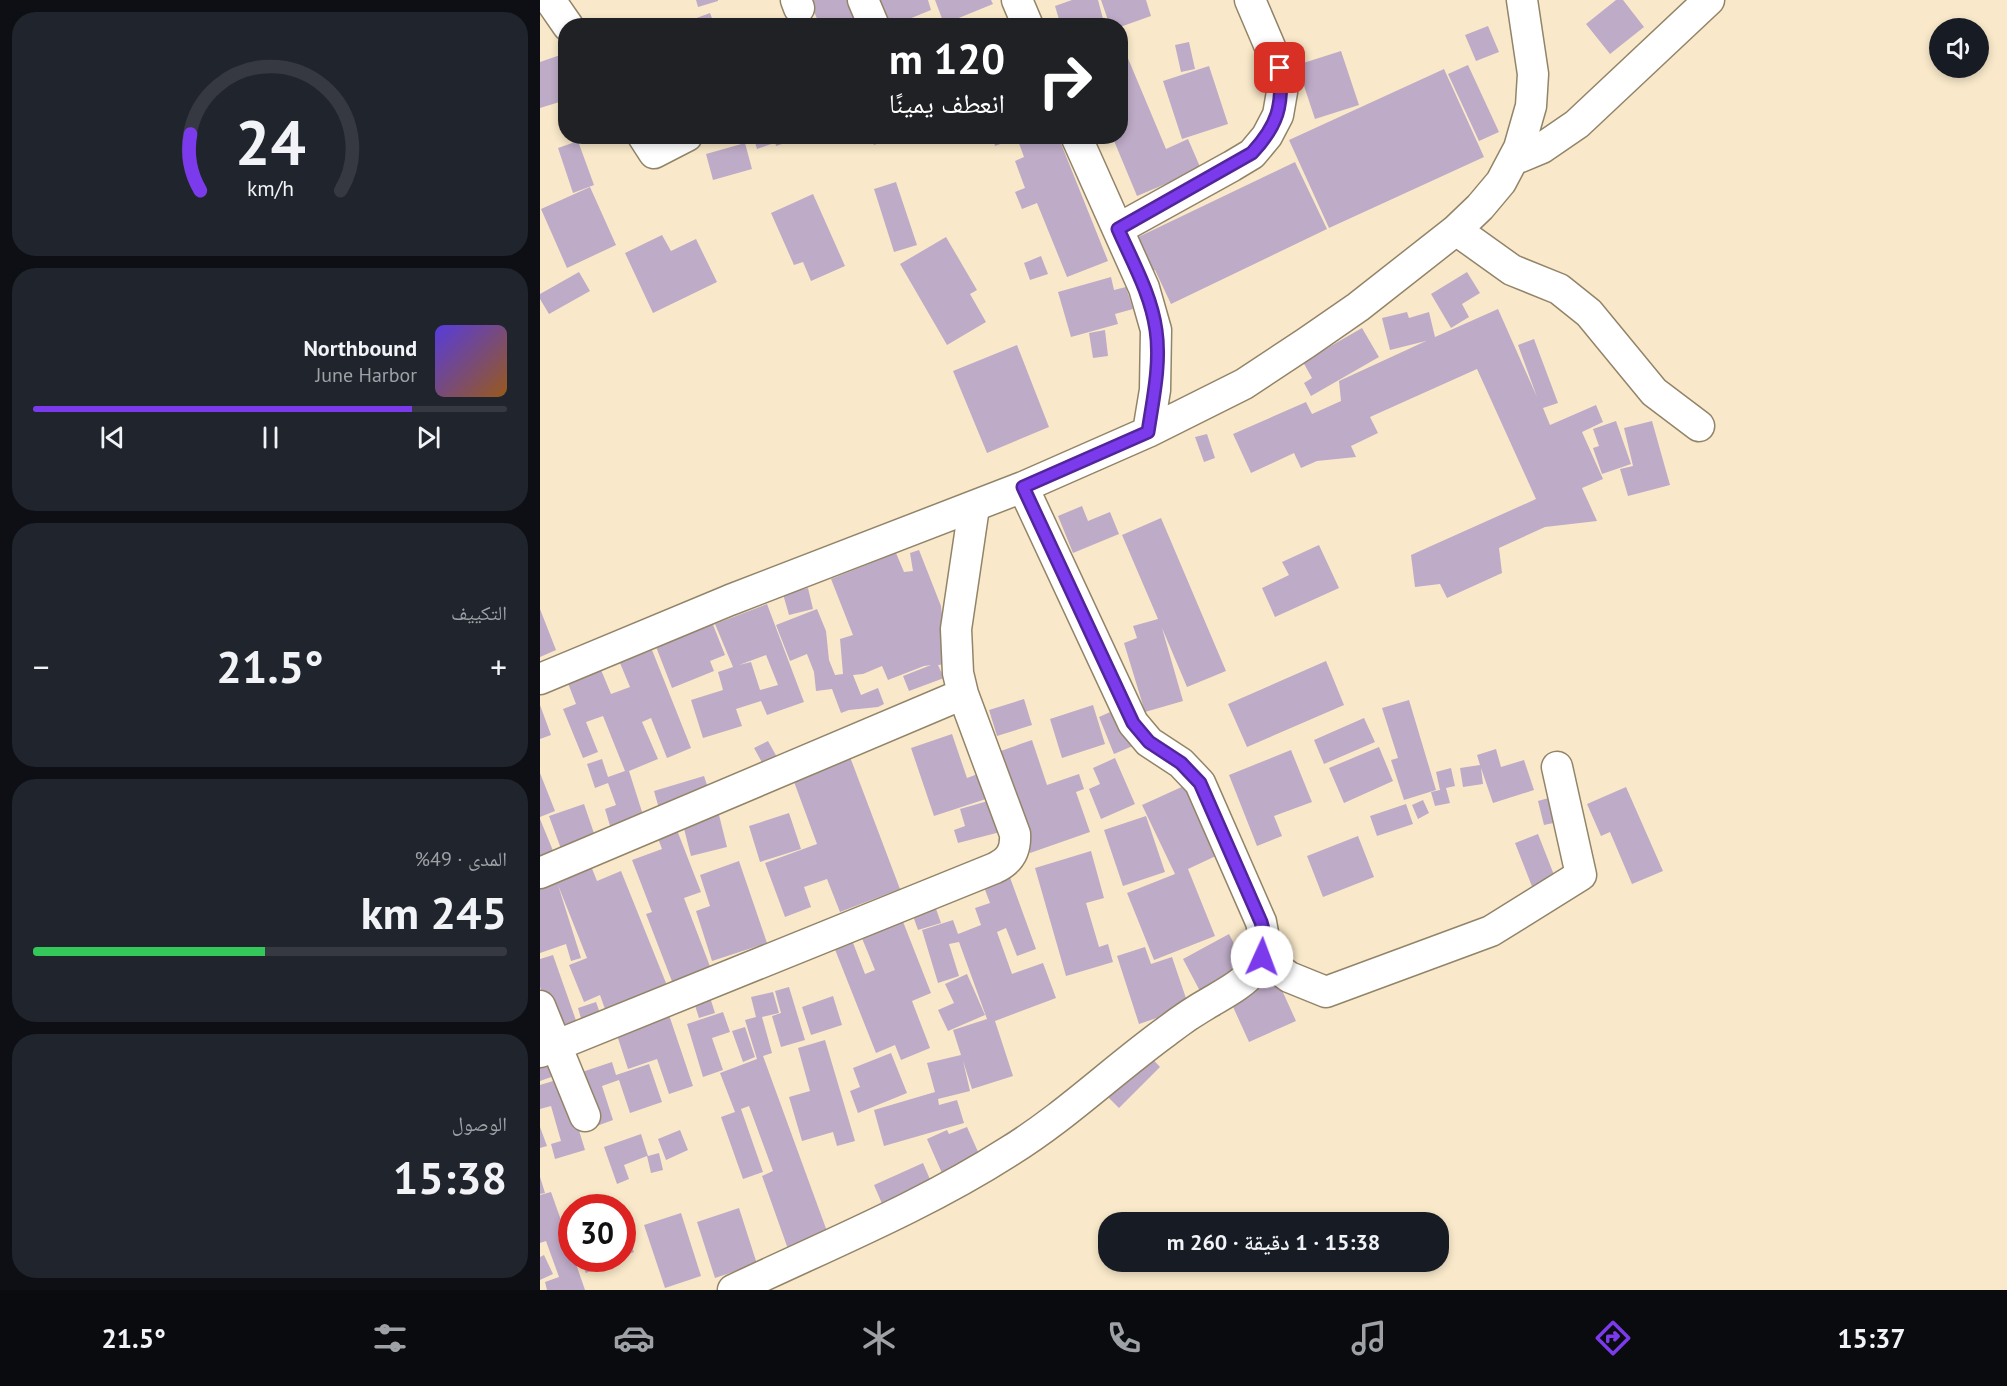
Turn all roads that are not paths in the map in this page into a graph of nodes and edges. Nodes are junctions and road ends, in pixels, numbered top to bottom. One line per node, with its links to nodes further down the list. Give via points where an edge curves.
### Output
1 (550, 0): 7 (street)
2 (863, 0): 8 (street)
3 (1017, 0): 9 (street)
4 (1250, 0): 14 (street, via 1280,68 1282,92 1278,115 1268,136 1245,158)
5 (1522, 0): 13 (street, via 1533,82 1527,123)
6 (1709, 0): 13 (street, via 1577,124 1542,148)
7 (562, 18)
8 (871, 18)
9 (1025, 18)
10 (648, 144): 11 (street, via 654,153)
11 (671, 144)
12 (1080, 144): 14 (street)
13 (1513, 160): 15 (street, via 1501,182)
14 (1118, 229): 17 (street, via 1144,288 1156,330 1155,390)
15 (1456, 230): 16 (street, via 1512,270 1559,289 1614,341 1654,392); 17 (street, via 1358,307 1270,367)
16 (1699, 426)
17 (1148, 432): 18 (street)
18 (1023, 487): 19 (street); 24 (street, via 1133,723 1149,742 1191,772 1207,795 1261,922)
19 (974, 507): 20 (street, via 730,600); 21 (street, via 956,628)
20 (540, 679)
21 (963, 694): 23 (street); 26 (street, via 1015,834 1016,843 1009,859)
22 (1557, 767): 24 (street, via 1581,875 1491,931 1326,992 1289,977)
23 (540, 873)
24 (1262, 957): 28 (street, via 1249,978 1167,1031 1056,1119 1002,1156 959,1182)
25 (540, 1006): 26 (street)
26 (548, 1049): 27 (street)
27 (585, 1116)
28 (733, 1290)

